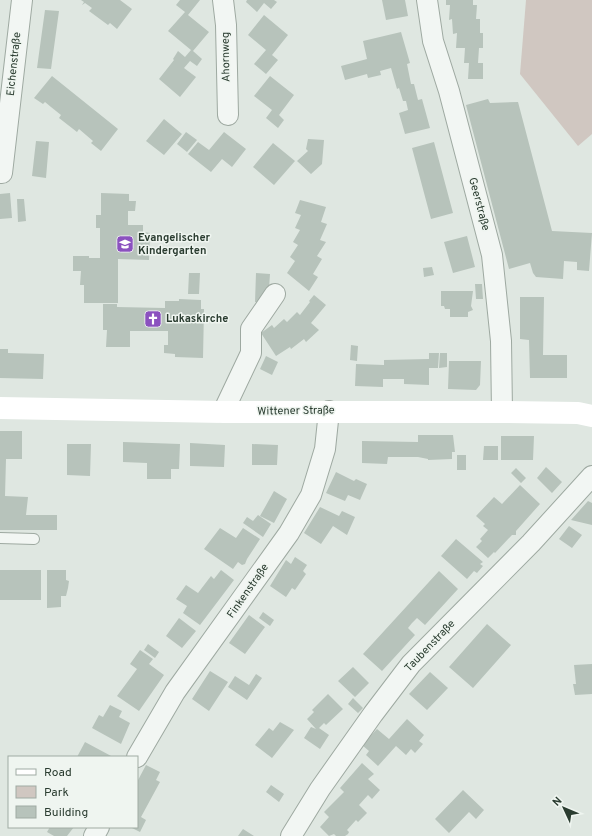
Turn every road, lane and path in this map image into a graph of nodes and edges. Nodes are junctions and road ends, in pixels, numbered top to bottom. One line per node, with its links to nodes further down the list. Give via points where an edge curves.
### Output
1 (22, 0): 5 (street, Eichenstraße)
2 (223, 0): 4 (street, Ahornweg)
3 (428, 0): 10 (street, Geerstraße, via 433,41 449,91 492,255 501,341)
4 (228, 115)
5 (0, 173)
6 (275, 294): 9 (street, via 251,328 251,353)
7 (0, 408): 9 (main road, Wittener Straße)
8 (329, 411): 9 (main road, Wittener Straße); 10 (main road, Wittener Straße); 15 (street, Finkenstraße, via 325,449 311,495 289,533 175,692)
9 (223, 412)
10 (502, 412): 11 (main road, Wittener Straße, via 578,413)
11 (592, 416)
12 (592, 476): 16 (street, Taubenstraße, via 531,543 411,664 320,789)
13 (0, 538): 14 (lane)
14 (34, 539)
15 (138, 756)
16 (299, 833)

